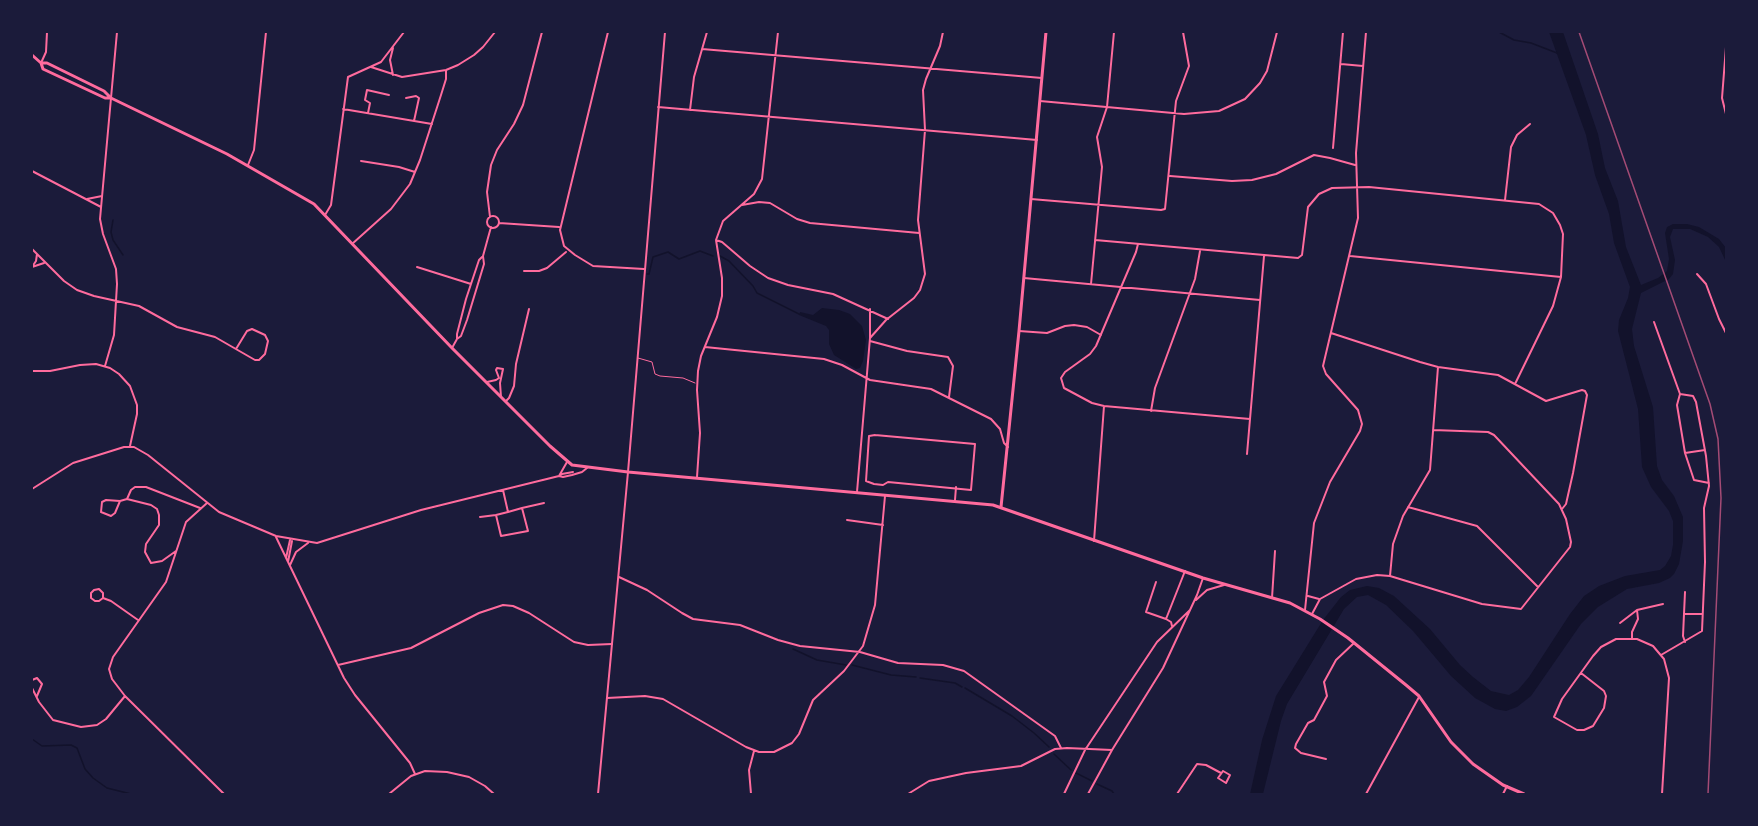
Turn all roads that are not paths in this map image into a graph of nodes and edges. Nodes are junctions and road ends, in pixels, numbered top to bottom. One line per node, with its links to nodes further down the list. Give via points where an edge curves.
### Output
1 (47, 32): 23 (street)
2 (117, 32): 32 (street)
3 (266, 32): 50 (street, via 254,150)
4 (404, 32): 18 (street)
5 (495, 32): 28 (street, via 474,55)
6 (542, 32): 64 (street, via 523,105 491,165 487,183)
7 (608, 32): 67 (street)
8 (665, 32): 36 (street)
9 (707, 32): 20 (street)
10 (778, 32): 22 (street)
11 (943, 32): 27 (street)
12 (1046, 32): 30 (main road)
13 (1114, 32): 35 (street)
14 (1183, 32): 39 (street, via 1189,66)
15 (1277, 32): 39 (street, via 1264,77 1245,99 1219,111)
16 (1343, 32): 24 (street)
17 (1366, 32): 25 (street)
18 (394, 46): 26 (street, via 381,62); 29 (street, via 390,60)
19 (1726, 47): 41 (street, via 1722,98)
20 (702, 49): 22 (street); 38 (street)
21 (32, 55): 23 (main road)
22 (775, 56): 27 (street); 42 (street)
23 (41, 63): 32 (main road, via 104,91); 32 (main road, via 43,69 54,75)
24 (1341, 64): 25 (street); 48 (street)
25 (1363, 66): 51 (street)
26 (371, 67): 29 (street); 37 (street, via 348,77)
27 (930, 69): 30 (street); 46 (street, via 923,90)
28 (447, 70): 29 (street, via 404,77); 44 (street)
29 (393, 75)
30 (1042, 78): 34 (main road)
31 (389, 95): 40 (street, via 367,90)
32 (111, 98): 50 (main road); 56 (street)
33 (406, 98): 43 (street, via 419,98)
34 (1040, 101): 35 (street); 47 (main road)
35 (1107, 107): 39 (street); 60 (street, via 1097,137 1102,167)
36 (658, 108): 38 (street); 83 (street)
37 (343, 109): 40 (street); 63 (street, via 331,205)
38 (690, 110): 42 (street)
39 (1174, 113): 54 (street)
40 (368, 114): 43 (street)
41 (1726, 114)
42 (770, 117): 46 (street); 61 (street, via 762,179 754,194)
43 (414, 121): 44 (street)
44 (432, 124): 53 (street)
45 (1530, 124): 59 (street, via 1517,135 1511,147)
46 (925, 130): 47 (street); 68 (street)
47 (1037, 140): 58 (main road)
48 (1333, 147)
49 (361, 161): 53 (street)
50 (248, 165): 63 (main road, via 306,199)
51 (1355, 165): 54 (street, via 1314,155 1276,174 1252,180); 55 (street)
52 (32, 171): 57 (street)
53 (415, 172): 71 (street, via 391,209)
54 (1169, 176): 60 (street, via 1165,209)
55 (1357, 187): 59 (street); 77 (street, via 1332,188 1313,200 1305,215 1302,255 1298,258); 79 (street, via 1358,218)
56 (102, 196): 57 (street); 62 (street)
57 (87, 199): 62 (street)
58 (1031, 199): 60 (street); 87 (main road)
59 (1505, 200): 86 (street, via 1539,204 1556,217 1563,234)
60 (1098, 205): 70 (street)
61 (739, 206): 68 (street, via 765,202 810,223); 69 (street, via 723,221)
62 (101, 207): 93 (street, via 101,226 116,268)
63 (325, 215): 71 (main road)
64 (490, 217): 65 (street, via 496,217); 66 (street, via 487,221)
65 (499, 223): 66 (street); 67 (street)
66 (491, 227): 78 (street)
67 (560, 227): 83 (street, via 564,246 586,262 601,267)
68 (919, 233): 98 (street, via 925,266 923,282 914,298)
69 (717, 240): 97 (street, via 768,278 833,294); 108 (street, via 722,296)
70 (1095, 240): 72 (street); 89 (street)
71 (352, 244): 109 (main road)
72 (1138, 244): 74 (street); 90 (street)
73 (32, 249): 76 (street)
74 (1200, 249): 77 (street); 91 (street)
75 (566, 252): 84 (street, via 547,268)
76 (36, 254): 80 (street); 81 (street)
77 (1264, 255): 94 (street)
78 (483, 256): 88 (street); 95 (street)
79 (1350, 256): 86 (street); 103 (street)
80 (46, 263): 81 (street); 93 (street, via 77,290)
81 (32, 267)
82 (417, 267): 88 (street)
83 (644, 269): 111 (street)
84 (524, 271)
85 (1697, 274): 104 (street, via 1706,284)
86 (1561, 277): 118 (street, via 1553,306)
87 (1024, 278): 89 (street); 102 (main road)
88 (471, 284): 92 (street)
89 (1091, 284): 90 (street)
90 (1121, 287): 91 (street); 105 (street)
91 (1190, 294): 94 (street); 124 (street, via 1155,388)
92 (466, 299): 95 (street); 99 (street)
93 (117, 300): 110 (street, via 139,306 177,327 215,337); 112 (street, via 114,334)
94 (1260, 300): 125 (street)
95 (472, 301): 100 (street)
96 (529, 309): 122 (street, via 514,386)
97 (870, 309): 98 (street); 107 (street)
98 (888, 318): 107 (street)
99 (461, 319): 100 (street); 106 (street)
100 (466, 320): 106 (street)
101 (1654, 322): 119 (street)
102 (1019, 331): 105 (street, via 1047,333 1074,325); 130 (main road)
103 (1331, 333): 113 (street); 177 (street, via 1324,370 1358,410 1362,424 1330,482 1314,523)
104 (1726, 333)
105 (1101, 335): 123 (street, via 1093,350 1065,372 1061,381 1072,394)
106 (457, 339): 109 (street)
107 (870, 340): 115 (street); 121 (street, via 948,357 953,366)
108 (705, 347): 115 (street, via 824,359); 117 (street)
109 (452, 348): 116 (main road)
110 (236, 349): 110 (street, via 259,360 268,341 252,329)
111 (637, 358): 117 (lane, via 652,363 655,374); 138 (street)
112 (105, 366): 114 (street, via 86,364); 129 (street, via 124,377 135,396 137,414)
113 (1438, 367): 118 (street, via 1498,375); 126 (street)
114 (32, 371)
115 (867, 379): 121 (street, via 924,387); 127 (street)
116 (487, 382): 120 (main road); 120 (street, via 499,378 497,368 503,369)
117 (697, 384): 140 (street)
118 (1515, 384): 156 (street, via 1546,401 1582,390 1587,393 1573,473)
119 (1680, 394): 132 (street, via 1693,396 1696,402); 134 (street, via 1677,405)
120 (501, 397): 122 (main road)
121 (949, 397): 130 (street, via 992,419)
122 (506, 401): 136 (main road)
123 (1104, 406): 124 (street); 164 (street)
124 (1151, 411): 125 (street)
125 (1250, 419): 135 (street)
126 (1433, 430): 153 (street, via 1430,470); 156 (street, via 1492,433)
127 (861, 441): 128 (street); 131 (street)
128 (869, 442): 133 (street); 142 (street, via 869,436 875,435 975,444 971,490)
129 (130, 447): 143 (street, via 73,463); 150 (street, via 148,455)
130 (1008, 447): 152 (main road)
131 (860, 449): 133 (street); 145 (street)
132 (1705, 450): 134 (street); 141 (street)
133 (868, 452): 142 (street, via 866,481)
134 (1685, 453): 141 (street, via 1694,480)
135 (1247, 454)
136 (567, 462): 137 (main road); 139 (street)
137 (587, 468): 138 (main road); 139 (street)
138 (628, 472): 140 (main road); 170 (street)
139 (559, 476): 144 (street)
140 (697, 477): 145 (main road)
141 (1709, 483): 188 (street, via 1704,508)
142 (956, 487): 148 (street)
143 (32, 489)
144 (502, 490): 157 (street); 165 (street)
145 (857, 492): 146 (main road)
146 (885, 495): 148 (main road); 161 (street)
147 (127, 499): 149 (street); 154 (street, via 131,490 146,487); 166 (street, via 157,509 159,525 145,552 151,562 159,562)
148 (955, 500): 152 (main road)
149 (120, 501): 149 (street, via 111,516 101,512 102,502)
150 (207, 503): 154 (street); 162 (street, via 235,520)
151 (544, 503): 155 (street)
152 (1001, 507): 164 (main road)
153 (1408, 507): 171 (street, via 1393,544); 175 (street, via 1477,526)
154 (200, 508): 166 (street, via 184,526)
155 (522, 508): 157 (street); 158 (street, via 528,531 501,536)
156 (1562, 509): 175 (street, via 1571,544)
157 (508, 512): 158 (street)
158 (496, 515): 159 (street)
159 (480, 517)
160 (847, 520): 161 (street)
161 (883, 525): 197 (street, via 875,605)
162 (276, 536): 163 (street); 168 (street)
163 (291, 540): 165 (street); 168 (street)
164 (1094, 541): 169 (main road)
165 (308, 543): 168 (street)
166 (176, 551): 190 (street, via 166,582)
167 (1275, 551): 179 (street)
168 (288, 562): 199 (street)
169 (1185, 572): 172 (main road); 189 (street)
170 (618, 576): 196 (street); 197 (street, via 693,619 740,625 800,646)
171 (1390, 576): 175 (street, via 1482,604 1519,609); 180 (street, via 1362,576)
172 (1203, 578): 174 (main road); 181 (street)
173 (1156, 582): 189 (street, via 1146,612)
174 (1228, 585): 179 (main road); 181 (street, via 1214,586)
175 (1538, 587)
176 (1685, 592): 187 (street)
177 (1308, 596): 180 (street); 184 (street)
178 (103, 598): 178 (street, via 99,589 91,593 94,602); 190 (street)
179 (1272, 598): 184 (main road)
180 (1320, 598): 186 (street)
181 (1194, 602): 183 (street)
182 (1663, 604): 185 (street)
183 (1192, 608): 192 (street); 209 (street, via 1163,668)
184 (1305, 610): 186 (main road)
185 (1637, 610): 191 (street); 193 (street)
186 (1312, 614): 195 (main road)
187 (1684, 614): 188 (street); 194 (street)
188 (1703, 614): 194 (street, via 1702,631)
189 (1166, 619): 192 (street)
190 (138, 621): 203 (street, via 109,665 112,679)
191 (1620, 623)
192 (1172, 626): 208 (street, via 1157,642)
193 (1632, 638): 198 (street, via 1648,643); 200 (street, via 1606,644)
194 (1685, 642): 198 (street)
195 (1354, 643): 204 (main road); 211 (street, via 1336,660 1324,682 1327,696 1295,748)
196 (612, 644): 199 (street, via 574,642 529,613 503,605 411,648); 206 (street)
197 (860, 652): 207 (street, via 898,663 942,665 964,671 1055,736); 210 (street, via 813,700 792,743 774,752)
198 (1661, 655): 227 (street, via 1669,678)
199 (338, 665): 213 (street, via 355,695)
200 (1581, 673): 200 (street, via 1554,717 1577,730 1593,726 1606,696)
201 (32, 680): 205 (street, via 37,678 42,684)
202 (32, 688): 205 (street)
203 (125, 696): 205 (street, via 106,719 86,727 53,720); 215 (street)
204 (1419, 696): 214 (main road, via 1451,742 1486,774); 224 (street)
205 (36, 698)
206 (607, 698): 210 (street, via 663,699); 218 (street)
207 (1061, 748): 208 (street); 220 (street, via 1021,766 929,781)
208 (1085, 750): 209 (street); 221 (street)
209 (1112, 750): 222 (street)
210 (754, 751): 219 (street, via 749,770)
211 (1326, 759)
212 (1221, 773): 223 (street, via 1197,764)
213 (415, 774): 216 (street); 217 (street, via 458,774 478,782)
214 (1507, 786): 225 (street); 226 (main road)
215 (224, 795)
216 (390, 795)
217 (494, 795)
218 (598, 795)
219 (752, 795)
220 (908, 795)
221 (1064, 795)
222 (1088, 795)
223 (1177, 795)
224 (1366, 795)
225 (1503, 795)
226 (1524, 795)
227 (1662, 795)

